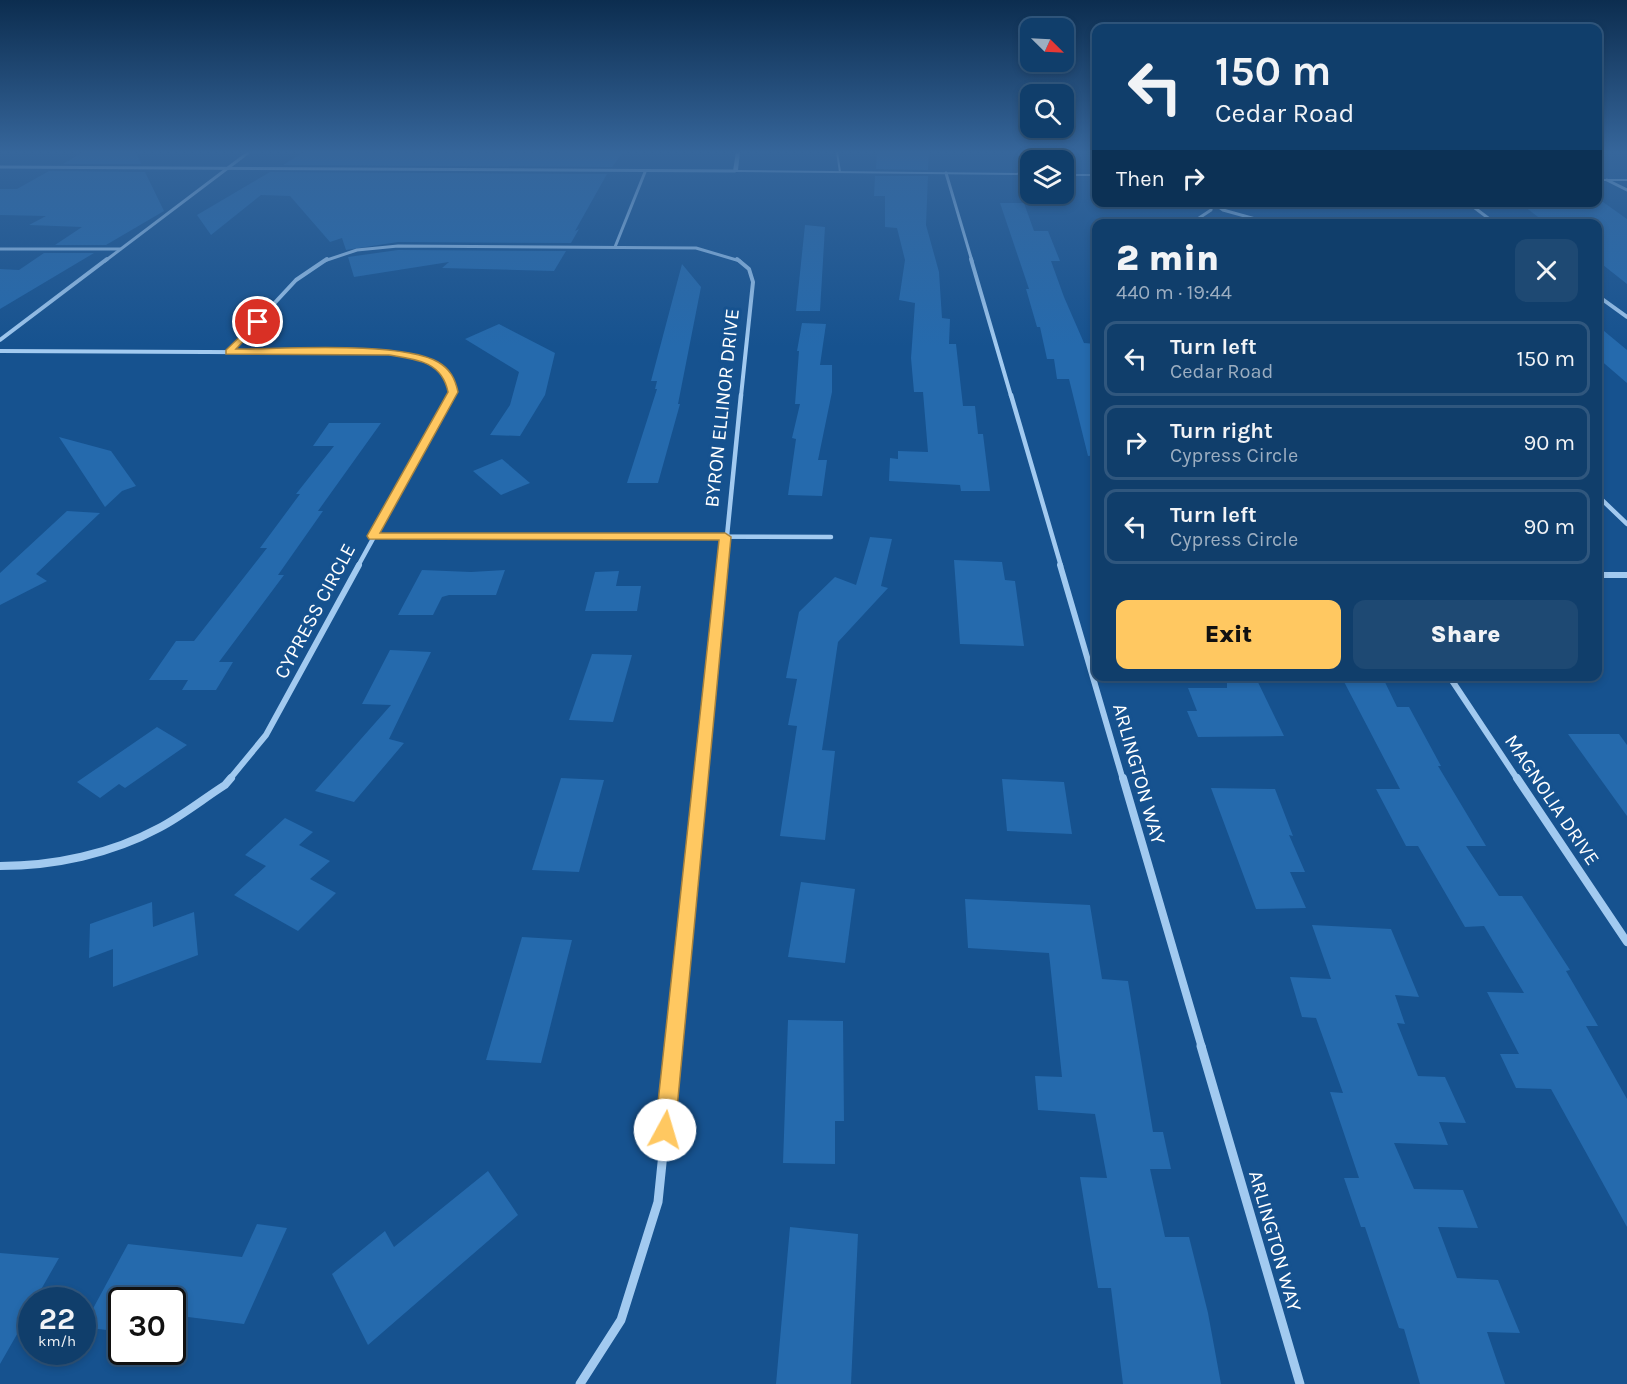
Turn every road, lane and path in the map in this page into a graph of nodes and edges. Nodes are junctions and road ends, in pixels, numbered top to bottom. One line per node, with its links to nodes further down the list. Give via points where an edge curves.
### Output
1 (163, 217): 6 (street)
2 (627, 217): 4 (street)
3 (959, 217): 19 (street, ARLINGTON WAY)
4 (615, 247): 11 (street, BYRON ELLINOR DRIVE, via 398,246 336,256 309,269); 15 (street, BYRON ELLINOR DRIVE, via 696,248 728,255 749,269 753,282)
5 (0, 249): 6 (street)
6 (120, 249): 9 (street)
7 (1602, 299): 8 (street)
8 (1627, 317)
9 (0, 340)
10 (0, 351): 11 (street, CYPRESS CIRCLE)
11 (229, 352): 14 (street, CYPRESS CIRCLE, via 389,353 436,364 450,377 453,392)
12 (1602, 500): 13 (street)
13 (1627, 524)
14 (373, 536): 15 (street); 22 (street, CYPRESS CIRCLE, via 266,735 225,785 159,828 93,855)
15 (725, 537): 16 (street); 24 (street, BYRON ELLINOR DRIVE, via 658,1202 621,1320)
16 (831, 537)
17 (1602, 575): 18 (street)
18 (1627, 575)
19 (1092, 672)
20 (1094, 681): 25 (street, ARLINGTON WAY)
21 (1452, 681): 23 (street, MAGNOLIA DRIVE)
22 (0, 866)
23 (1627, 942)
24 (580, 1384)
25 (1300, 1384)

